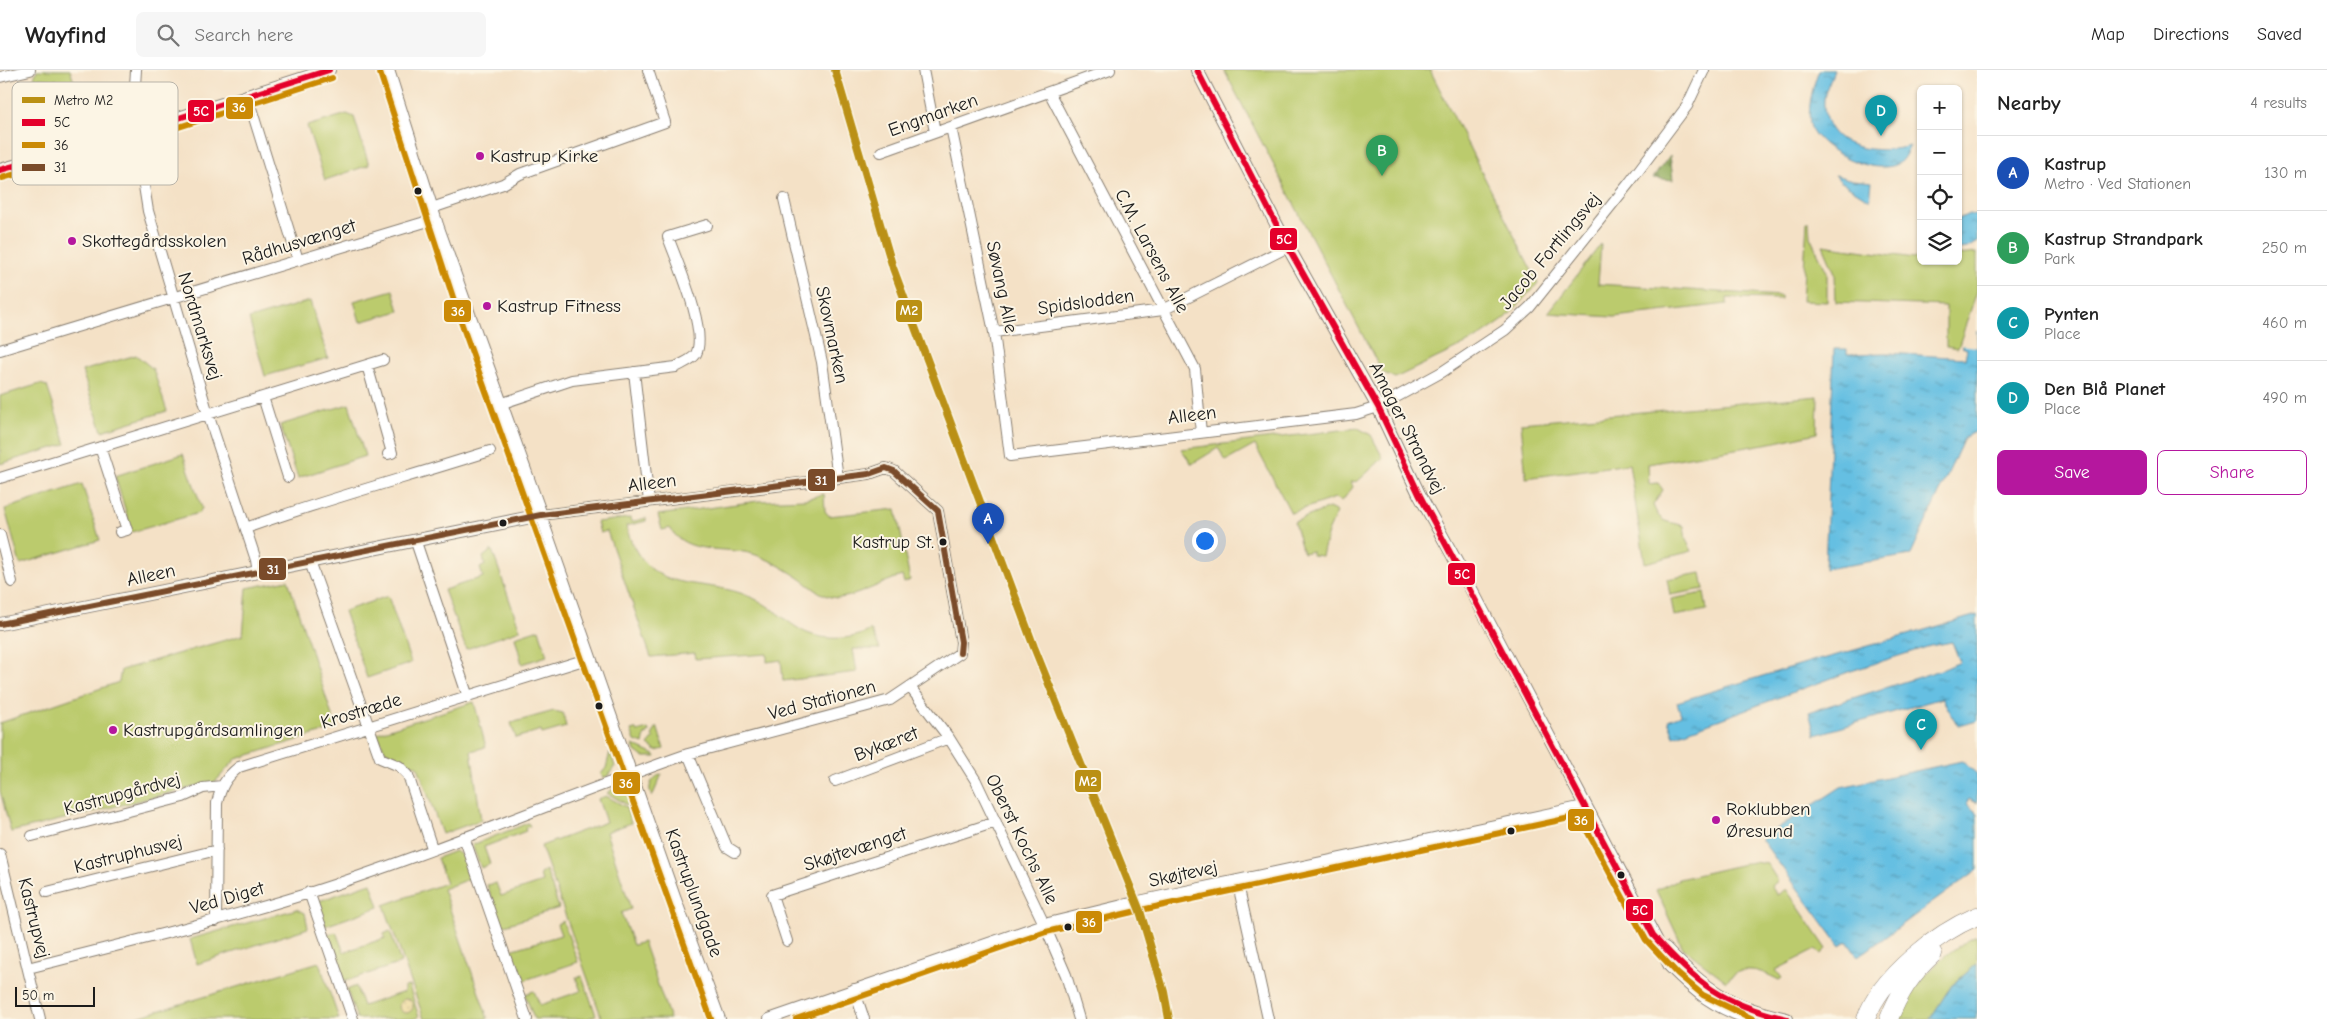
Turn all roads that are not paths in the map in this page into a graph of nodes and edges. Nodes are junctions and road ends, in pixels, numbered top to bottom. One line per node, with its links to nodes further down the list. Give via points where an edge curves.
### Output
1 (30, 70): 9 (street)
2 (329, 70): 11 (street)
3 (388, 70): 18 (street, Kastruplundgade)
4 (648, 70): 18 (street, Rådhusvænget, via 665,122 514,178)
5 (923, 70): 14 (street)
6 (1110, 70): 10 (street, Engmarken)
7 (1197, 70): 20 (street, Amager Strandvej)
8 (1704, 70): 31 (street, Jacob Fortlingsvej, via 1687,106 1530,307 1475,351)
9 (0, 77)
10 (1049, 92): 13 (street, Engmarken); 23 (street, C.M. Larsens Alle)
11 (247, 95): 12 (street); 21 (street)
12 (178, 118)
13 (951, 127): 14 (street, Engmarken); 24 (street, Søvang Alle)
14 (935, 132): 15 (street, Engmarken)
15 (881, 152)
16 (143, 185): 22 (street, Nordmarksvej)
17 (784, 199): 41 (street, Skovmarken, via 822,362)
18 (433, 214): 21 (street, Rådhusvænget); 30 (street, Kastruplundgade)
19 (707, 225): 28 (street, via 668,237 698,324 700,336 695,354 676,367)
20 (1288, 247): 23 (street, Spidslodden); 31 (street, Amager Strandvej)
21 (298, 260): 22 (street, Rådhusvænget)
22 (173, 298): 25 (street, Rådhusvænget); 32 (street, Nordmarksvej)
23 (1163, 310): 24 (street, Spidslodden); 33 (street, C.M. Larsens Alle, via 1195,369)
24 (994, 332): 37 (street, Søvang Alle)
25 (0, 350)
26 (383, 360): 27 (street)
27 (366, 365): 29 (street); 36 (street, via 392,453)
28 (634, 372): 30 (street, via 572,380); 42 (street)
29 (263, 396): 32 (street); 39 (street)
30 (500, 404): 43 (street, Kastruplundgade)
31 (1378, 407): 33 (street, Alleen, via 1356,414); 61 (street, Amager Strandvej, via 1419,494)
32 (208, 414): 34 (street); 44 (street, Nordmarksvej)
33 (1201, 433): 37 (street, Alleen)
34 (100, 447): 40 (street); 45 (street, via 126,530)
35 (490, 450): 44 (street)
36 (388, 454)
37 (1010, 456)
38 (894, 471): 41 (street, Alleen, via 886,468); 53 (street, Ved Stationen, via 938,511 962,642 960,653)
39 (288, 477)
40 (0, 478)
41 (838, 478): 42 (street, Alleen)
42 (649, 502): 43 (street, Alleen)
43 (541, 515): 47 (street, Alleen); 52 (street, Kastruplundgade)
44 (246, 528): 49 (street, Nordmarksvej)
45 (120, 532)
46 (0, 535): 50 (street)
47 (416, 542): 48 (street, Alleen); 54 (street)
48 (310, 562): 49 (street, Alleen); 55 (street)
49 (258, 572): 51 (street, Alleen)
50 (12, 582)
51 (0, 624)
52 (590, 658): 54 (street, Krostræde); 58 (street, Kastruplundgade)
53 (910, 687): 56 (street, Oberst Kochs Alle); 57 (street, Ved Stationen, via 890,700)
54 (468, 697): 55 (street, Krostræde)
55 (369, 726): 60 (street, Krostræde, via 238,767); 65 (street, via 380,758 399,766 408,775)
56 (949, 738): 59 (street, Bykæret); 62 (street, Oberst Kochs Alle, via 976,781)
57 (688, 754): 58 (street, Ved Stationen); 67 (street, via 728,847)
58 (633, 774): 64 (street, Ved Diget); 80 (street, Kastruplundgade)
59 (835, 781)
60 (222, 786): 63 (street, Kastrupgårdvej, via 203,788 184,798); 66 (street, Krostræde, via 217,803)
61 (1584, 806): 69 (street, Skøjtevej); 76 (street, Amager Strandvej)
62 (996, 822): 74 (street, Oberst Kochs Alle); 77 (street, Skøjtevænget, via 772,894)
63 (32, 836)
64 (464, 838): 65 (street, Ved Diget); 83 (street)
65 (432, 848): 71 (street, Ved Diget)
66 (217, 850): 70 (street, Kastruphusvej); 73 (street, Krostræde)
67 (735, 852)
68 (0, 854): 78 (street, Kastrupvej)
69 (1237, 880): 74 (street, Skøjtevej); 87 (street)
70 (47, 892)
71 (309, 892): 73 (street, Ved Diget); 82 (street)
72 (1977, 916): 90 (highway, via 1918,953 1879,995)
73 (216, 921): 78 (street, Ved Diget)
74 (1044, 924): 79 (street, Skøjtevej); 86 (street, Oberst Kochs Alle, via 1066,975)
75 (1977, 927): 91 (highway, via 1946,944 1924,962)
76 (1653, 935): 88 (street, Amager Strandvej, via 1670,966 1696,992 1712,1003); 89 (street, Amager Strandvej, via 1708,988 1761,1014)
77 (787, 941)
78 (28, 968): 81 (street, Kastrupvej)
79 (854, 989): 84 (street, Skøjtevej); 85 (street)
80 (716, 1018)
81 (40, 1019)
82 (353, 1019)
83 (527, 1019)
84 (769, 1019)
85 (864, 1019)
86 (1079, 1019)
87 (1268, 1019)
88 (1750, 1019)
89 (1787, 1019)
90 (1866, 1019)
91 (1889, 1019)

